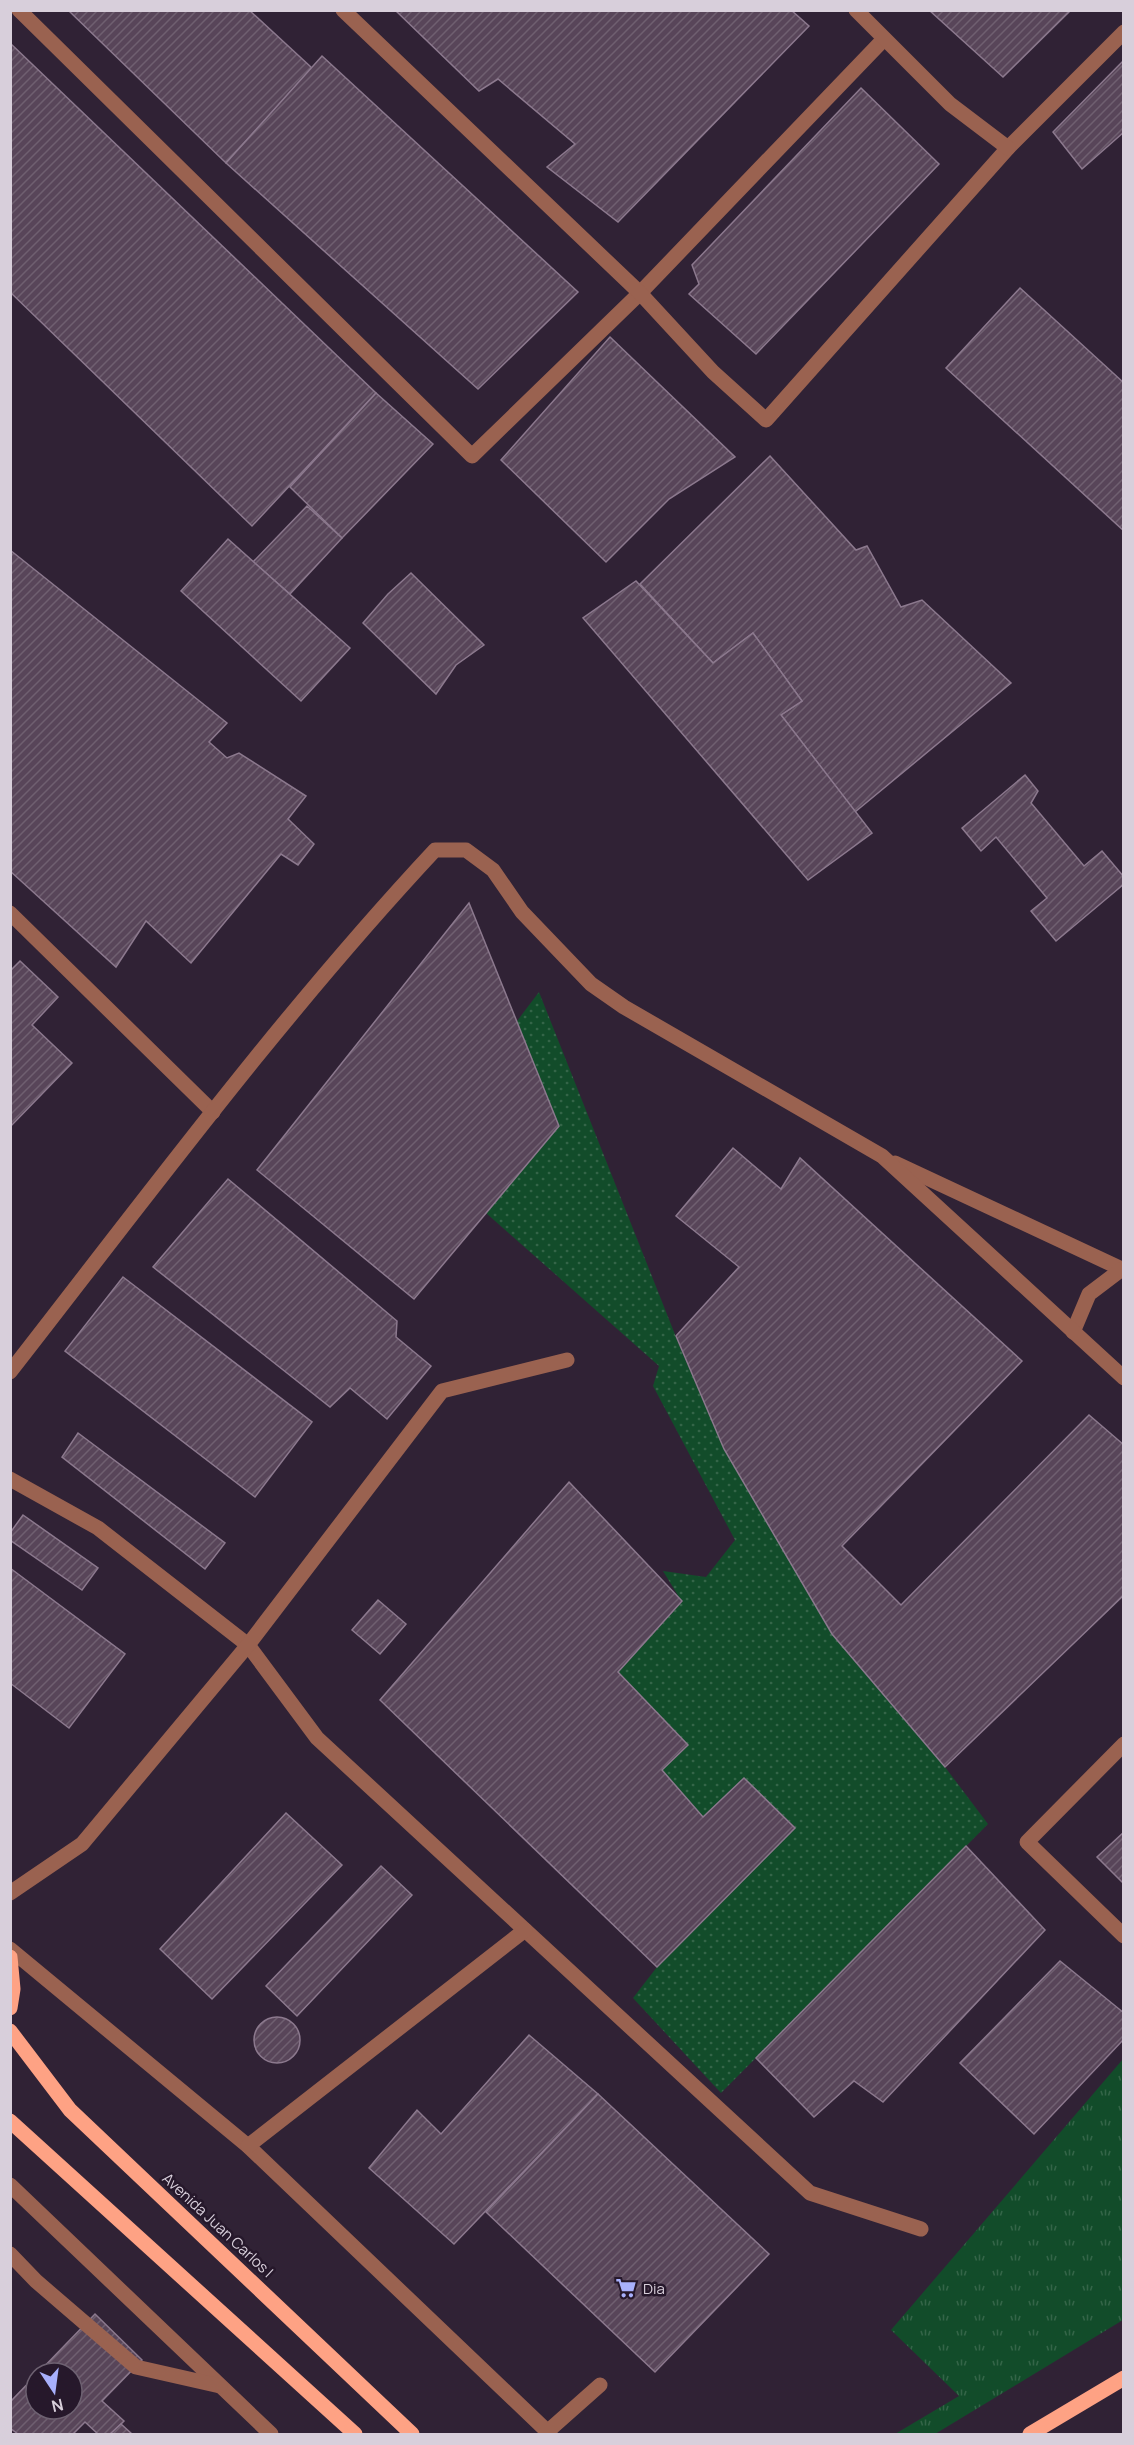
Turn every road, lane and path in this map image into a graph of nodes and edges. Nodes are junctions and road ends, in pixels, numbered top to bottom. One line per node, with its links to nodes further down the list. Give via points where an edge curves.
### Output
1 (19, 10): 7 (street, via 472,456)
2 (343, 10): 7 (street)
3 (856, 10): 5 (street)
4 (1124, 32): 6 (street)
5 (884, 39): 6 (street, via 950,104); 7 (street)
6 (1008, 148): 7 (street, via 766,420 713,372)
7 (640, 293)
8 (10, 913): 9 (street)
9 (213, 1112): 10 (street, via 368,922 435,850 466,850 493,870 522,912 591,984 624,1007); 14 (street)
10 (882, 1156): 11 (street); 12 (street)
11 (1123, 1270): 12 (street, via 1089,1294)
12 (1073, 1332): 15 (street)
13 (567, 1360): 17 (street, via 442,1391)
14 (10, 1372)
15 (1124, 1378)
16 (10, 1479): 17 (street, via 98,1528)
17 (248, 1645): 19 (street, via 82,1844); 20 (street, via 317,1738)
18 (1124, 1744): 21 (street, via 1027,1842)
19 (10, 1893)
20 (525, 1930): 27 (street); 29 (street, via 810,2193)
21 (1124, 1936)
22 (10, 1949): 27 (street)
23 (10, 1957): 24 (main road, via 14,1989)
24 (10, 2008)
25 (10, 2031): 37 (main road, Avenida Juan Carlos I, via 70,2110)
26 (10, 2121): 36 (main road)
27 (248, 2146): 34 (street)
28 (10, 2185): 33 (street)
29 (921, 2229)
30 (10, 2254): 33 (street, via 136,2367)
31 (1124, 2378): 38 (main road)
32 (600, 2385): 34 (street)
33 (222, 2387): 35 (street)
34 (549, 2433)
35 (271, 2434)
36 (355, 2434)
37 (412, 2434)
38 (1030, 2434)

